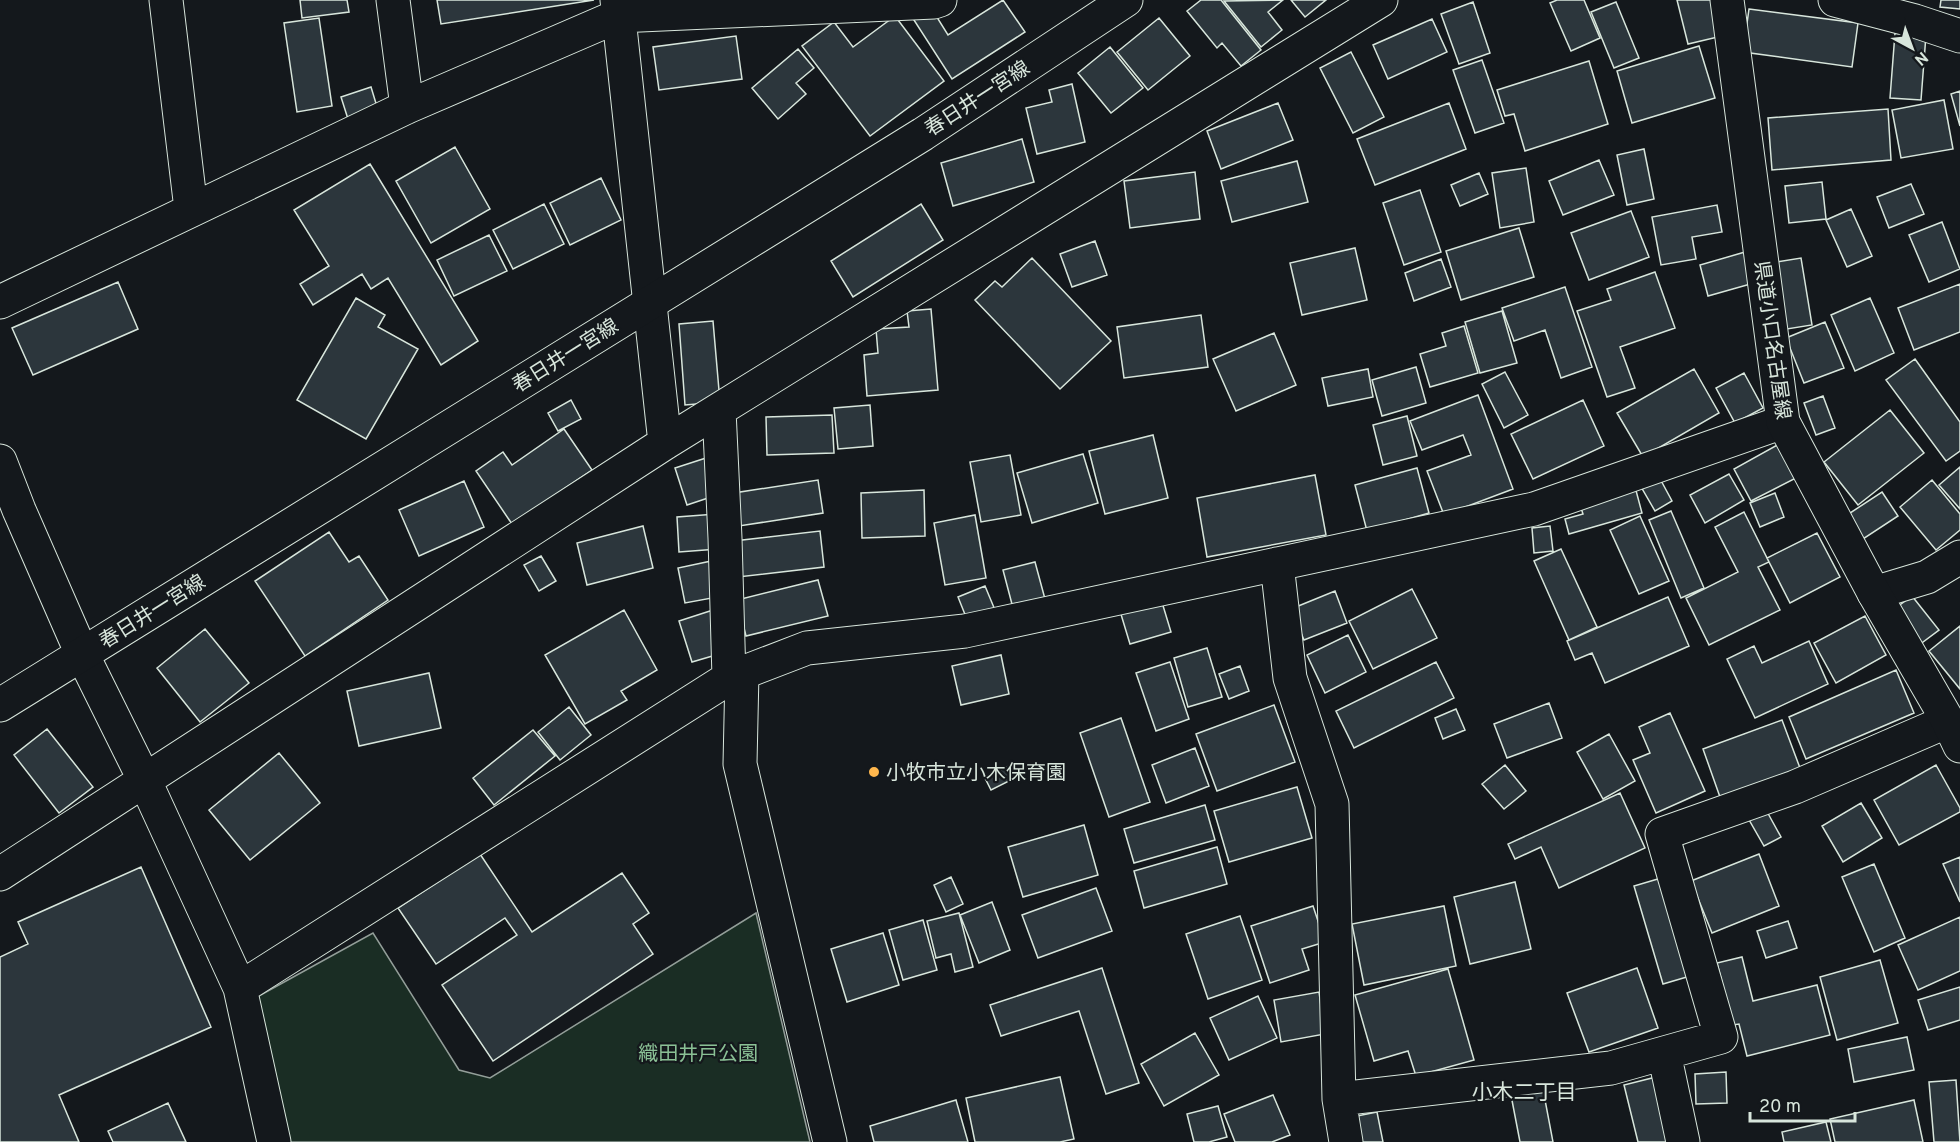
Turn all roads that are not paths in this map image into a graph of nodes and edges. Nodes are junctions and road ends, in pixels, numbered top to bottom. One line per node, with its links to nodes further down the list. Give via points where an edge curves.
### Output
1 (166, 0): 11 (street)
2 (393, 0): 10 (street)
3 (940, 0): 8 (street)
4 (1126, 0): 13 (street, 春日井一宮線, via 923,134)
5 (1381, 0): 14 (street)
6 (1727, 0): 15 (street, 県道小口名古屋線)
7 (1835, 0): 9 (street)
8 (617, 8): 10 (street); 13 (street)
9 (1960, 36)
10 (407, 107): 11 (street)
11 (191, 209): 12 (street)
12 (0, 302)
13 (650, 302): 16 (street); 21 (street, 春日井一宮線)
14 (719, 410): 16 (street); 22 (street)
15 (1783, 422): 19 (street, via 1534,509); 20 (street, 県道小口名古屋線)
16 (665, 443): 25 (street)
17 (0, 461): 21 (street)
18 (1960, 557): 20 (street, via 1928,577)
19 (1277, 564): 22 (street, via 965,631 807,648); 29 (street, via 1290,678 1332,804)
20 (1874, 593): 24 (street, 県道小口名古屋線)
21 (82, 654): 23 (street, 春日井一宮線); 25 (street)
22 (735, 675): 27 (street); 31 (street, via 740,764)
23 (0, 705)
24 (1954, 733): 28 (street, via 1662,834 1721,1037)
25 (144, 779): 26 (street); 27 (street)
26 (0, 874)
27 (240, 988): 30 (street)
28 (1664, 1053): 29 (street, via 1611,1068); 33 (street)
29 (1339, 1099): 32 (street)
30 (274, 1142)
31 (830, 1142)
32 (1346, 1142)
33 (1683, 1142)

